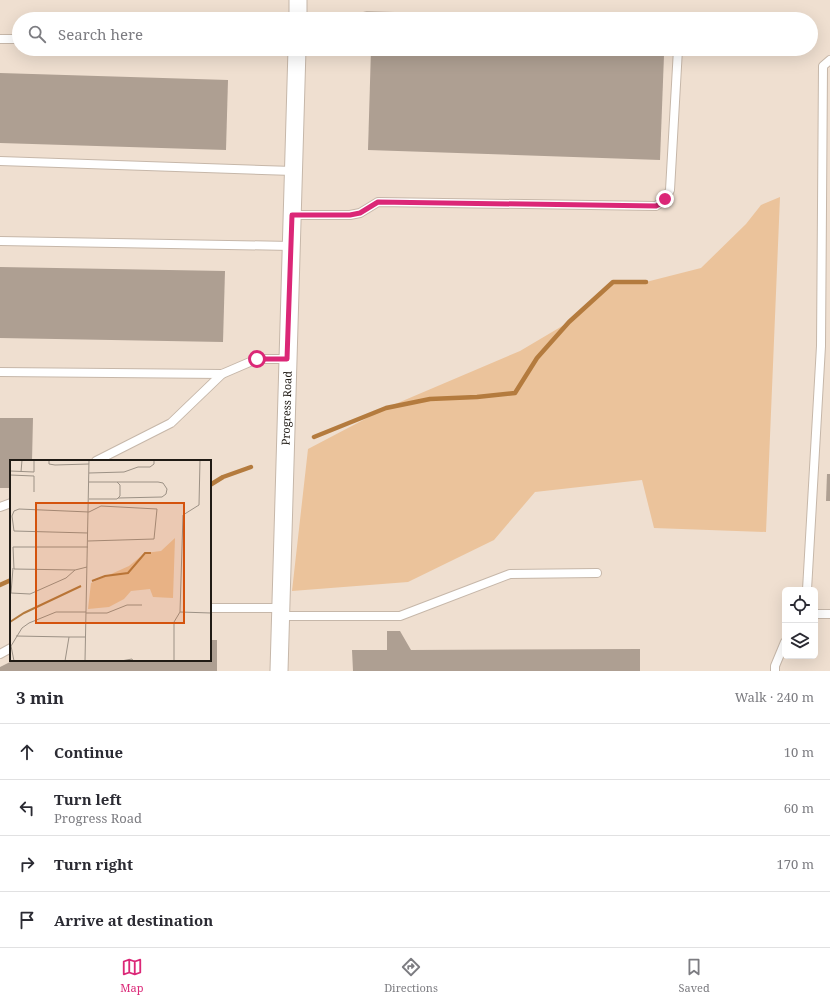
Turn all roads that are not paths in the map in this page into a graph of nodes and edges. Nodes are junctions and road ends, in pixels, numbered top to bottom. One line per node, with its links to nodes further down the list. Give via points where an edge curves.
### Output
1 (298, 0): 2 (street)
2 (298, 12)
3 (0, 39): 4 (lane)
4 (12, 39)
5 (297, 56): 9 (street, Progress Road)
6 (678, 56): 10 (lane, via 670,190 665,199 656,206 378,202 360,213 350,215)
7 (830, 60): 20 (lane, via 823,66 821,346)
8 (0, 162): 9 (lane)
9 (293, 171): 10 (street, Progress Road)
10 (292, 215): 12 (street, Progress Road)
11 (0, 241): 12 (lane)
12 (291, 246): 13 (street, Progress Road)
13 (287, 359): 15 (lane, via 257,359); 22 (street, Progress Road)
14 (0, 372): 15 (lane)
15 (222, 374): 16 (lane, via 171,423)
16 (98, 460)
17 (10, 503): 18 (lane)
18 (0, 507)
19 (596, 573): 22 (lane, via 510,574 400,616)
20 (807, 587)
21 (211, 608): 22 (lane)
22 (281, 612): 28 (street, Progress Road)
23 (818, 614): 24 (lane)
24 (830, 614)
25 (10, 649): 27 (lane)
26 (782, 649): 29 (lane)
27 (0, 654)
28 (279, 671)
29 (775, 671)

